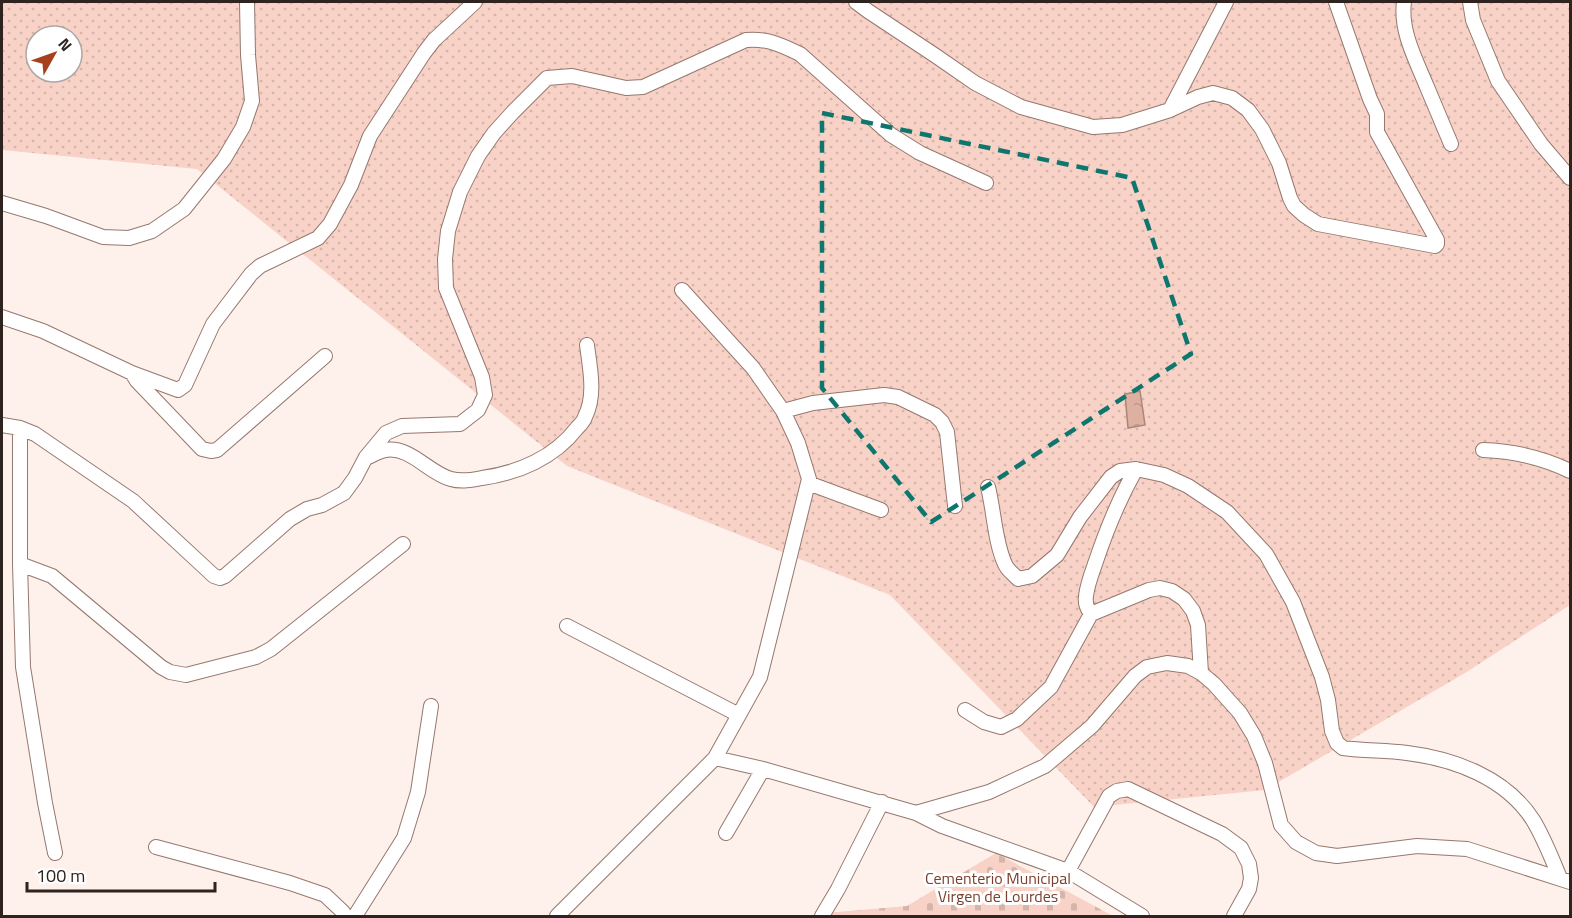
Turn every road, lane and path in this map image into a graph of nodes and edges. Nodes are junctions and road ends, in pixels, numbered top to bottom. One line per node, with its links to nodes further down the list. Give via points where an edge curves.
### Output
1 (248, 2): 12 (street, via 252,101 243,127 224,159 184,209 152,231 112,238)
2 (475, 2): 17 (street, via 429,46 370,136 330,224 318,238 250,273 213,324 185,385 178,390)
3 (856, 2): 8 (street, via 975,83 1021,107 1093,127 1122,125)
4 (1226, 2): 8 (street)
5 (1336, 2): 8 (street, via 1377,114 1377,132 1437,240 1436,245 1318,224 1304,216 1290,198 1262,129 1248,110 1232,98 1213,93)
6 (1404, 2): 9 (street, via 1402,10 1411,51)
7 (1470, 2): 10 (street, via 1473,20 1498,81 1541,144)
8 (1170, 111)
9 (1451, 144)
10 (1570, 178)
11 (986, 183): 22 (street, via 891,135 800,54 760,39 746,40 644,87 626,88 572,76 547,78 494,133 478,156 460,192 448,231 446,288 482,377 485,395 478,410 460,424 402,426 386,433)
12 (2, 203)
13 (682, 290): 18 (street, via 753,368)
14 (2, 317): 17 (street, via 43,331)
15 (587, 345): 22 (street, via 592,390 585,418 560,447 537,462 503,475 467,481 449,479 398,450 385,450)
16 (325, 356): 17 (street, via 211,452 202,449)
17 (132, 374)
18 (783, 411): 25 (street, via 798,443); 27 (street, via 884,394 935,415 947,432)
19 (2, 425): 20 (street)
20 (20, 428): 22 (street, via 35,434 132,501 220,578 290,519 344,493); 30 (street)
21 (1483, 450): 24 (street, via 1550,461)
22 (366, 458)
23 (1136, 469): 26 (street, via 1111,477 1057,555 1032,576 1018,579 1005,566); 31 (street, via 1104,536 1090,578 1086,606); 45 (street, via 1188,486 1227,512 1266,554 1293,602 1322,677 1337,743 1343,748 1407,753 1453,762 1498,785 1532,819)
24 (1570, 471)
25 (808, 483): 28 (street); 36 (street, via 760,677)
26 (988, 487)
27 (955, 506)
28 (881, 510)
29 (404, 544): 30 (street, via 271,649 256,657 186,675 161,667 52,576)
30 (20, 564): 43 (street, via 23,667)
31 (1091, 614): 33 (street, via 1149,590 1172,591 1185,599 1193,611 1198,625); 35 (street, via 1051,687 1017,719 1001,727)
32 (567, 626): 36 (street)
33 (1201, 672): 40 (street, via 1167,663 1147,667 1092,726 1045,766 989,792); 45 (street, via 1240,713 1254,736 1281,825 1296,842 1316,853 1337,856 1417,846 1467,849)
34 (431, 706): 47 (street, via 418,792 404,838)
35 (965, 710)
36 (739, 715): 37 (street)
37 (715, 758): 38 (street); 48 (street)
38 (764, 769): 39 (street); 41 (street)
39 (882, 802): 40 (street); 49 (street)
40 (916, 813): 44 (street)
41 (726, 833)
42 (156, 847): 46 (street, via 325,895)
43 (56, 854)
44 (1068, 871): 50 (street); 51 (street, via 1109,796 1128,789 1222,834 1241,848 1251,878)
45 (1565, 880)
46 (345, 916)
47 (355, 916)
48 (557, 916)
49 (822, 916)
50 (1142, 916)
51 (1234, 916)

